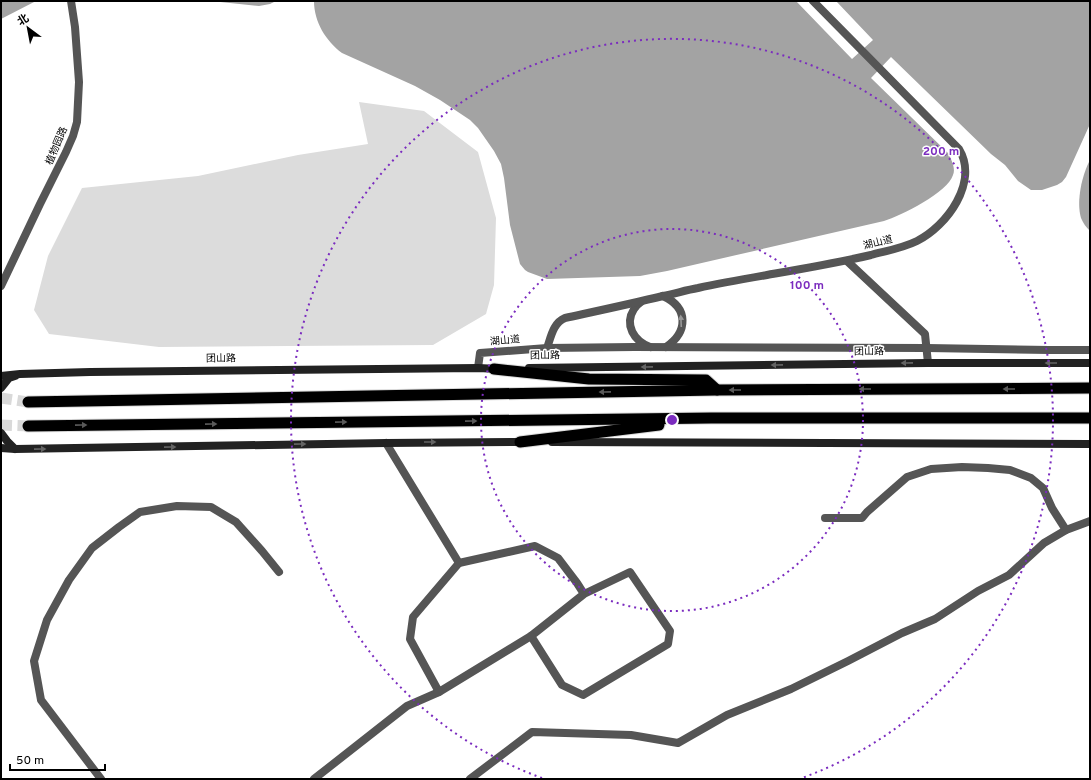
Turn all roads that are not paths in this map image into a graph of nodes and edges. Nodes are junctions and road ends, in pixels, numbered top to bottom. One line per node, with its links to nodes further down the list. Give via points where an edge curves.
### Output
1 (71, 1): 4 (street, 植物园路, via 79,82 77,122 66,152)
2 (813, 1): 3 (street, 湖山道, via 958,149 965,164 964,182 959,197 943,222 927,236 908,245)
3 (847, 261): 5 (street, 湖山道); 10 (street, via 925,334)
4 (1, 286)
5 (663, 296): 6 (street, 湖山道); 8 (street, one-way to 5, via 678,336 682,329 682,320 676,305)
6 (641, 301): 7 (street, via 634,308 630,324 636,339); 9 (street, 湖山道, via 562,319 557,322)
7 (650, 347): 8 (street, 湖山道); 9 (street, 湖山道)
8 (666, 347): 10 (street, 湖山道)
9 (547, 348): 14 (street, 湖山道, via 480,354)
10 (926, 348): 11 (street, 湖山道); 12 (street)
11 (1090, 350)
12 (928, 363): 13 (main road, 团山路, one-way to 12); 15 (main road, 团山路, one-way to 15)
13 (1090, 363)
14 (478, 368): 15 (main road, 团山路); 16 (main road, 团山路)
15 (494, 369): 20 (highway, via 589,379 706,380)
16 (20, 374): 17 (main road, 团山路); 18 (main road, via 10,378)
17 (1, 376)
18 (1, 388)
19 (1090, 388): 20 (highway, one-way to 20)
20 (718, 390): 21 (highway, one-way to 21)
21 (28, 402)
22 (712, 418): 23 (highway); 24 (highway, one-way to 22); 26 (highway)
23 (1090, 418)
24 (28, 426)
25 (1, 432): 30 (main road)
26 (520, 442): 27 (main road, one-way to 26); 28 (main road)
27 (386, 443): 30 (main road, one-way to 27); 34 (street)
28 (1090, 444)
29 (1, 448): 30 (main road)
30 (15, 449)
31 (825, 518): 33 (street, via 862,518 907,476 931,469 988,468 1010,470 1031,478 1043,488)
32 (1090, 521): 33 (street)
33 (1066, 530): 41 (street, via 1044,543 1009,575 978,591 936,620 902,633 791,688 727,715 678,743 632,735 532,732)
34 (459, 563): 36 (street, via 535,546 558,558); 38 (street, via 413,616 410,639)
35 (279, 572): 39 (street, via 236,522 211,507 177,506 140,512 92,548 69,580 47,620 34,661 41,700)
36 (584, 594): 37 (street); 37 (street, via 630,572 670,631 668,644 583,695 562,685)
37 (531, 636): 38 (street)
38 (439, 692): 40 (street, via 407,706)
39 (101, 779)
40 (314, 779)
41 (470, 779)

